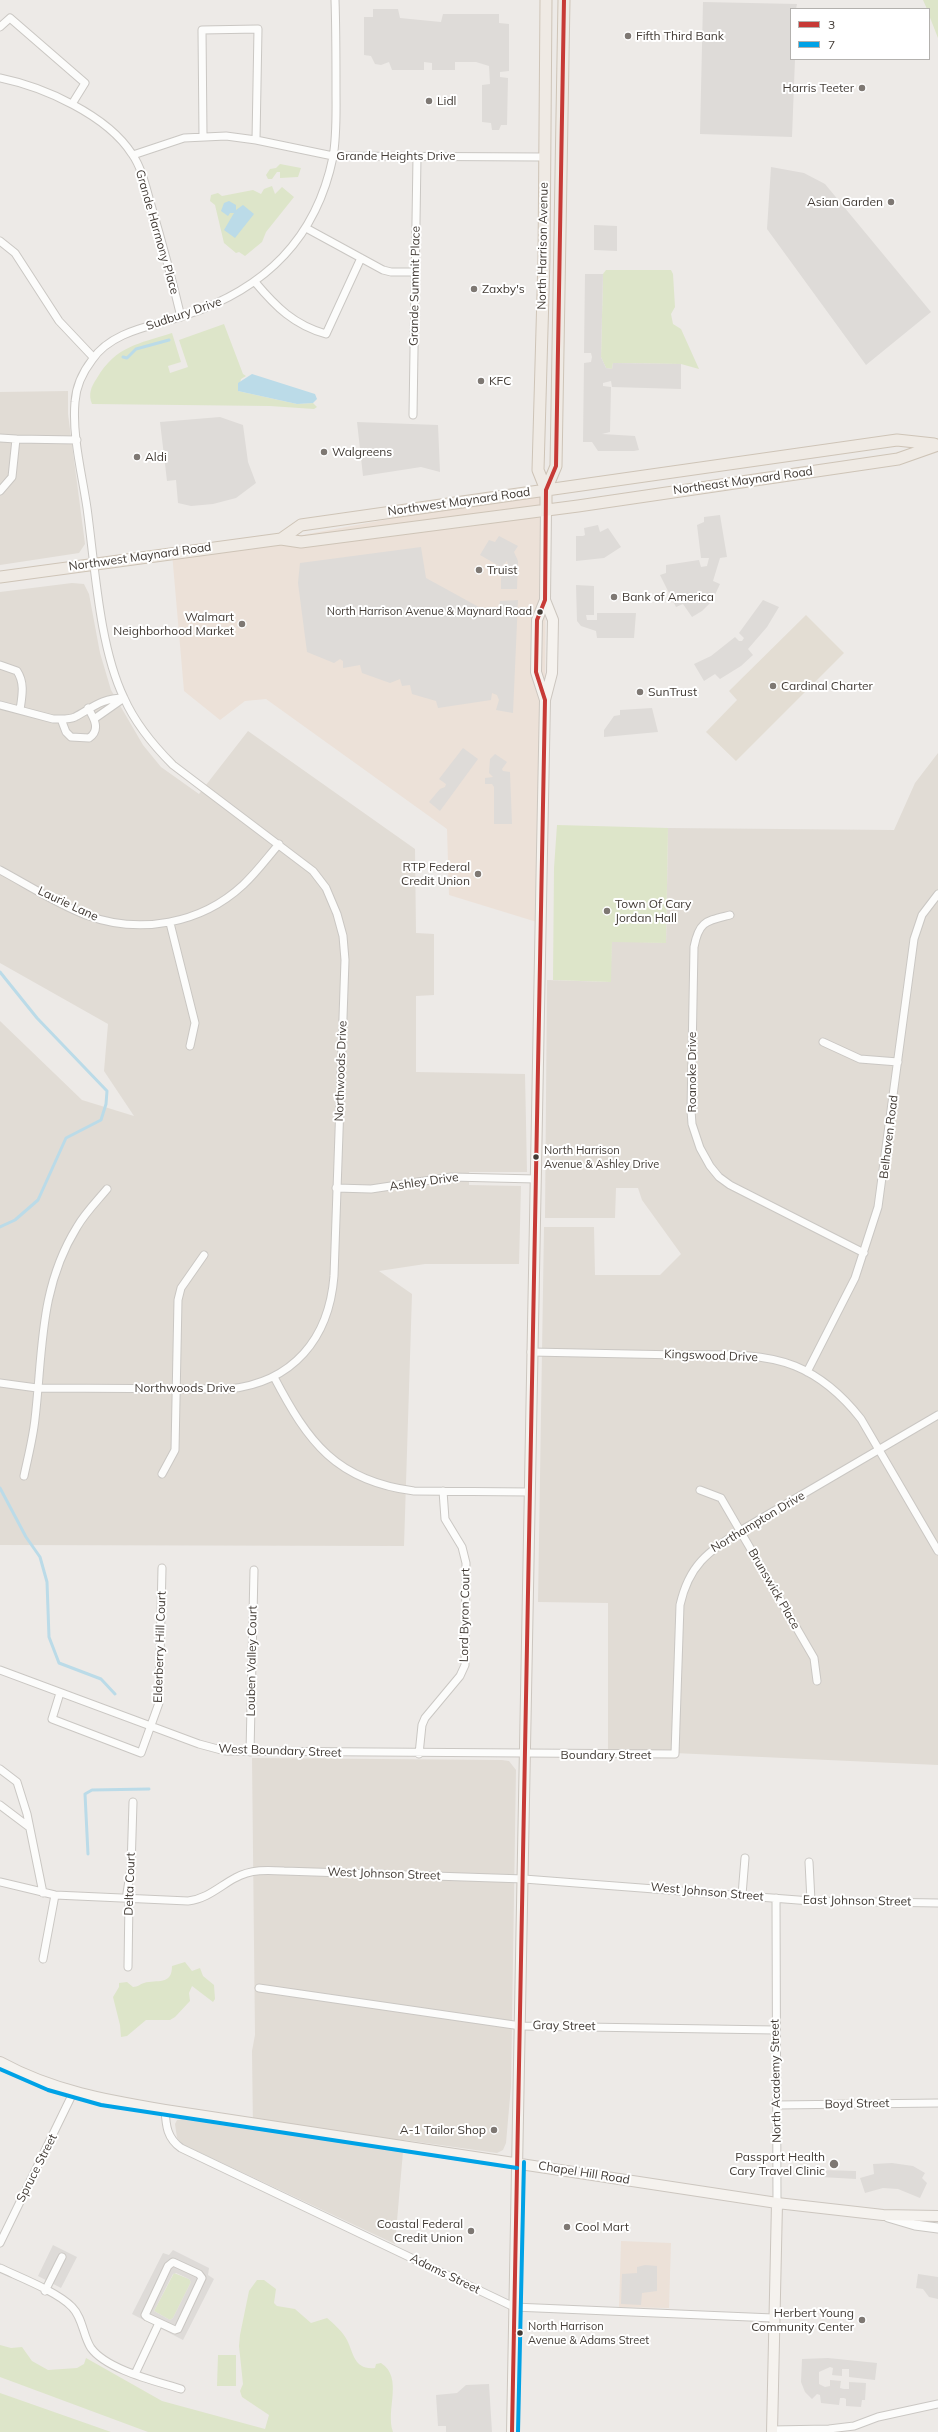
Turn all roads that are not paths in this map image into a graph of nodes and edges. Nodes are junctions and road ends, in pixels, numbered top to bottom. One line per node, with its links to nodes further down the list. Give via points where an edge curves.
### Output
1 (335, 0): 10 (street, Sudbury Drive, via 336,125)
2 (546, 0): 12 (main road, North Harrison Avenue)
3 (564, 0): 25 (main road, North Harrison Avenue, via 556,466)
4 (0, 27): 6 (street, via 10,18 84,83)
5 (0, 78): 6 (street, Grande Harmony Place, via 23,83)
6 (72, 104): 9 (street, Grande Harmony Place, via 122,140)
7 (203, 136): 8 (street, Grande Heights Drive); 8 (street, via 202,30 258,29); 9 (street, Grande Heights Drive, via 166,142)
8 (256, 140): 10 (street, Grande Heights Drive)
9 (133, 155): 18 (street, Grande Harmony Place, via 156,220)
10 (333, 156): 11 (street, Grande Heights Drive); 13 (street, Sudbury Drive, via 323,191)
11 (417, 157): 12 (street, Grande Heights Drive); 16 (street, Grande Summit Place)
12 (544, 157): 25 (main road, North Harrison Avenue, via 538,470)
13 (306, 228): 15 (street); 17 (street, Sudbury Drive, via 283,257)
14 (0, 241): 19 (street, via 15,253 59,321)
15 (361, 258): 16 (street, via 391,272); 17 (street, via 326,334 296,321 277,308)
16 (415, 272): 20 (street, Grande Summit Place)
17 (256, 282): 18 (street, Sudbury Drive, via 230,297)
18 (181, 317): 19 (street, Sudbury Drive, via 122,336 110,342)
19 (93, 357): 23 (street, Sudbury Drive, via 76,390)
20 (413, 415)
21 (0, 438): 22 (street)
22 (16, 439): 23 (street); 26 (street, via 12,478)
23 (77, 440): 29 (street, Sudbury Drive)
24 (938, 445): 25 (main road, Northeast Maynard Road, via 897,440); 27 (main road, Northeast Maynard Road, via 898,459)
25 (546, 490): 27 (main road, North Harrison Avenue); 28 (main road, Northwest Maynard Road, via 301,525)
26 (0, 491)
27 (546, 509): 28 (main road, Northwest Maynard Road, via 301,542); 31 (main road, North Harrison Avenue)
28 (281, 539): 29 (main road, Northwest Maynard Road)
29 (95, 563): 30 (main road, Northwest Maynard Road); 33 (street, Northwoods Drive, via 106,645)
30 (0, 577)
31 (545, 600): 34 (main road, North Harrison Avenue, via 553,620 552,673); 34 (main road, North Harrison Avenue, via 537,620 536,672)
32 (0, 665): 37 (street, via 17,671 21,677 23,686)
33 (124, 698): 36 (street, via 112,698); 39 (street); 40 (street, Northwoods Drive, via 154,745 173,765)
34 (545, 700): 48 (main road, North Harrison Avenue)
35 (0, 705): 37 (street)
36 (88, 708): 38 (street, via 74,718); 39 (street)
37 (20, 710): 38 (street)
38 (61, 719): 39 (street, via 71,737 83,739 93,735 96,730)
39 (94, 719)
40 (278, 844): 44 (street, Laurie Lane, via 253,875 232,894 210,908); 49 (street, Northwoods Drive, via 312,871 322,884 337,914 343,936 345,960)
41 (0, 870): 44 (street, Laurie Lane, via 85,915 103,921 142,926)
42 (938, 894): 47 (street, Belhaven Road, via 922,915 914,939)
43 (730, 915): 51 (street, Roanoke Drive, via 708,920 702,925 694,947 691,1104 692,1124 700,1148 710,1166 730,1185)
44 (170, 923): 46 (street, via 195,1023)
45 (823, 1042): 47 (street, via 860,1059)
46 (190, 1046)
47 (898, 1062): 51 (street, Belhaven Road, via 883,1185 874,1226)
48 (536, 1179): 49 (street, Ashley Drive, via 451,1176 371,1189); 53 (main road, North Harrison Avenue)
49 (336, 1188): 55 (street, Northwoods Drive, via 334,1276 328,1310 314,1342 290,1366)
50 (107, 1189): 57 (street, via 77,1226 59,1264 44,1317)
51 (864, 1253): 54 (street, Belhaven Road, via 843,1303)
52 (204, 1255): 58 (street, via 182,1288 178,1300)
53 (531, 1352): 54 (street, Kingswood Drive, via 749,1356 786,1363); 65 (main road, North Harrison Avenue)
54 (807, 1372): 60 (street, Kingswood Drive, via 829,1385 847,1401)
55 (274, 1377): 58 (street, Northwoods Drive, via 241,1388); 64 (street, via 307,1433 317,1446 340,1465 384,1486 414,1491)
56 (0, 1383): 57 (street, Northwoods Drive)
57 (37, 1388): 58 (street, Northwoods Drive); 62 (street, via 34,1426)
58 (176, 1389): 61 (street, via 174,1450)
59 (938, 1415): 60 (street, Northampton Drive)
60 (880, 1450): 66 (street, Northampton Drive); 67 (street, Kingswood Drive)
61 (162, 1474)
62 (24, 1476)
63 (700, 1490): 66 (street, Brunswick Place, via 721,1498)
64 (443, 1491): 65 (street); 76 (street, Lord Byron Court, via 445,1519 462,1547 466,1563 464,1665 460,1676 425,1718)
65 (530, 1492): 77 (main road, North Harrison Avenue)
66 (740, 1531): 71 (street, Brunswick Place, via 814,1658); 74 (street, Northampton Drive, via 709,1551 690,1575 683,1592 678,1624)
67 (938, 1551)
68 (162, 1568): 73 (street, Elderberry Hill Court, via 159,1703)
69 (254, 1570): 75 (street, Louben Valley Court)
70 (0, 1670): 72 (street, West Boundary Street)
71 (817, 1681)
72 (60, 1693): 73 (street, West Boundary Street); 73 (street, Elderberry Hill Court, via 52,1718 141,1753)
73 (152, 1726): 75 (street, West Boundary Street, via 212,1748)
74 (675, 1742): 77 (street, Boundary Street, via 675,1754)
75 (250, 1752): 76 (street, West Boundary Street)
76 (419, 1754): 77 (street, West Boundary Street)
77 (526, 1755): 84 (main road, North Harrison Avenue)
78 (0, 1769): 81 (street, via 17,1782)
79 (133, 1802): 90 (street, Delta Court, via 127,1893)
80 (0, 1805): 81 (street)
81 (29, 1827): 86 (street)
82 (745, 1858): 88 (street)
83 (809, 1862): 91 (street)
84 (524, 1878): 88 (street, West Johnson Street); 90 (street, West Johnson Street, via 262,1870 236,1877 198,1900); 96 (main road, North Harrison Avenue)
85 (0, 1882): 86 (street, West Johnson Street)
86 (43, 1893): 87 (street, West Johnson Street)
87 (55, 1895): 90 (street, West Johnson Street); 93 (street)
88 (742, 1895): 89 (street, West Johnson Street)
89 (776, 1898): 91 (street, East Johnson Street); 97 (street, North Academy Street)
90 (129, 1900): 94 (street, Delta Court)
91 (811, 1901): 92 (street, East Johnson Street)
92 (938, 1903)
93 (43, 1959)
94 (128, 1967)
95 (259, 1988): 96 (street, Gray Street)
96 (521, 2026): 97 (street, Gray Street); 103 (main road, North Harrison Avenue)
97 (775, 2030): 101 (street, North Academy Street)
98 (0, 2062): 99 (main road, Chapel Hill Road)
99 (73, 2093): 102 (main road, Chapel Hill Road); 108 (street, Spruce Street)
100 (938, 2103): 101 (street, Boyd Street)
101 (777, 2104): 104 (street, North Academy Street)
102 (165, 2110): 103 (main road, Chapel Hill Road); 112 (street, Adams Street, via 166,2127 170,2138 181,2148)
103 (518, 2162): 104 (main road, Chapel Hill Road); 112 (main road, North Harrison Avenue)
104 (777, 2203): 105 (main road, Chapel Hill Road); 113 (main road, North Academy Street)
105 (883, 2215): 106 (main road, Chapel Hill Road); 107 (street, via 915,2225)
106 (938, 2216)
107 (938, 2228)
108 (0, 2243)
109 (62, 2257): 111 (street)
110 (0, 2268): 111 (street)
111 (45, 2291): 115 (street, via 73,2307 96,2354)
112 (514, 2307): 113 (street, Adams Street); 119 (main road, North Harrison Avenue)
113 (773, 2318): 118 (main road, North Academy Street)
114 (159, 2323): 114 (street, via 173,2330 178,2329 201,2280 200,2275 176,2262 170,2263 145,2313 147,2317); 115 (street)
115 (135, 2374): 116 (street)
116 (181, 2389)
117 (938, 2404): 118 (street, via 878,2417 854,2426)
118 (772, 2431)
119 (512, 2432)

